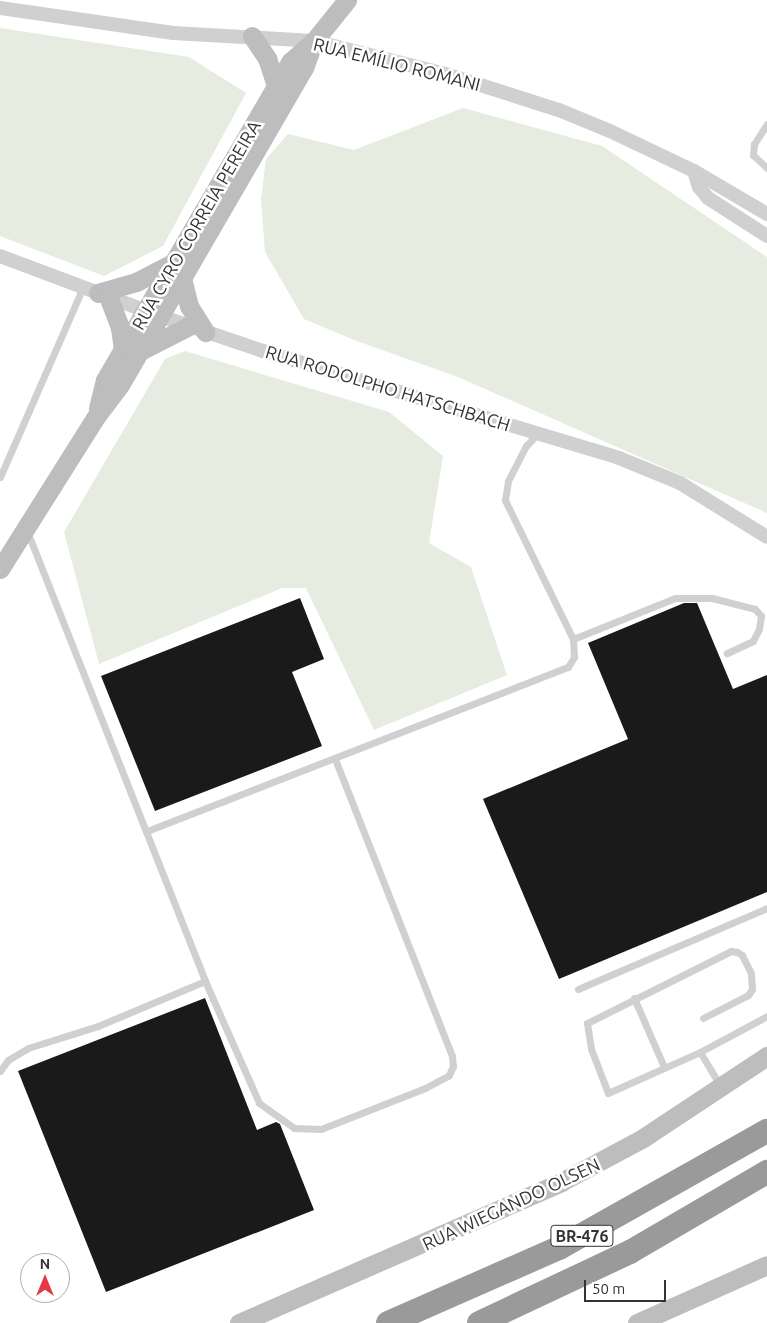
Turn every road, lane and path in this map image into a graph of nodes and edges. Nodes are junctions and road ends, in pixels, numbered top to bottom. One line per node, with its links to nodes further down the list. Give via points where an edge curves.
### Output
1 (347, 0): 4 (street, RUA CYRO CORREIA PEREIRA)
2 (0, 8): 3 (street, RUA EMÍLIO ROMANI, via 173,33)
3 (252, 36): 4 (street, RUA EMÍLIO ROMANI); 5 (street, via 268,58)
4 (314, 41): 5 (street, RUA CYRO CORREIA PEREIRA, via 290,62); 8 (street, RUA EMÍLIO ROMANI, via 449,76 559,110); 12 (street, RUA CYRO CORREIA PEREIRA, via 304,68)
5 (276, 86): 12 (street, RUA CYRO CORREIA PEREIRA)
6 (767, 124): 7 (lane, via 754,150 759,163)
7 (767, 168)
8 (694, 171): 9 (street, RUA EMÍLIO ROMANI); 10 (street, via 699,187 708,198)
9 (767, 214)
10 (767, 236)
11 (0, 256): 13 (street, RUA RODOLPHO HATSCHBACH)
12 (178, 271): 13 (street); 14 (street, RUA CYRO CORREIA PEREIRA); 15 (street)
13 (96, 292): 14 (street, RUA RODOLPHO HATSCHBACH); 16 (street, via 118,322); 18 (lane)
14 (153, 314): 15 (street, RUA RODOLPHO HATSCHBACH); 16 (street, RUA CYRO CORREIA PEREIRA)
15 (197, 329): 16 (street); 17 (street, RUA RODOLPHO HATSCHBACH, via 340,375)
16 (131, 350): 19 (street, RUA CYRO CORREIA PEREIRA, via 95,418)
17 (539, 432): 20 (street, RUA RODOLPHO HATSCHBACH, via 673,480 736,515); 22 (lane, via 526,446 508,481 505,500)
18 (0, 476)
19 (26, 528): 21 (street, RUA CYRO CORREIA PEREIRA); 25 (lane)
20 (767, 537)
21 (0, 569)
22 (573, 639): 23 (lane, via 675,598 712,598 755,609 761,616 753,641); 24 (lane, via 574,657 568,667 551,676)
23 (727, 653)
24 (335, 759): 25 (lane); 27 (lane, via 452,1056 449,1075 321,1129 294,1128 259,1104)
25 (148, 831): 27 (lane)
26 (767, 908): 28 (lane)
27 (205, 981): 35 (lane, via 98,1026 28,1048 8,1060)
28 (578, 989)
29 (634, 998): 31 (lane, via 731,951 742,954 751,973 752,989 748,995); 34 (lane); 34 (lane, via 587,1023 591,1049 608,1093)
30 (767, 1016): 32 (lane)
31 (702, 1018)
32 (700, 1052): 34 (lane); 36 (lane)
33 (767, 1056): 36 (street, RUA WIEGANDO OLSEN)
34 (664, 1067)
35 (0, 1071)
36 (722, 1088): 40 (street, RUA WIEGANDO OLSEN, via 643,1138 561,1182 412,1250)
37 (767, 1131): 41 (highway, BR-476, via 560,1248)
38 (767, 1172): 42 (highway, BR-476, via 622,1256)
39 (767, 1265): 43 (street)
40 (239, 1323)
41 (388, 1323)
42 (478, 1323)
43 (637, 1323)

